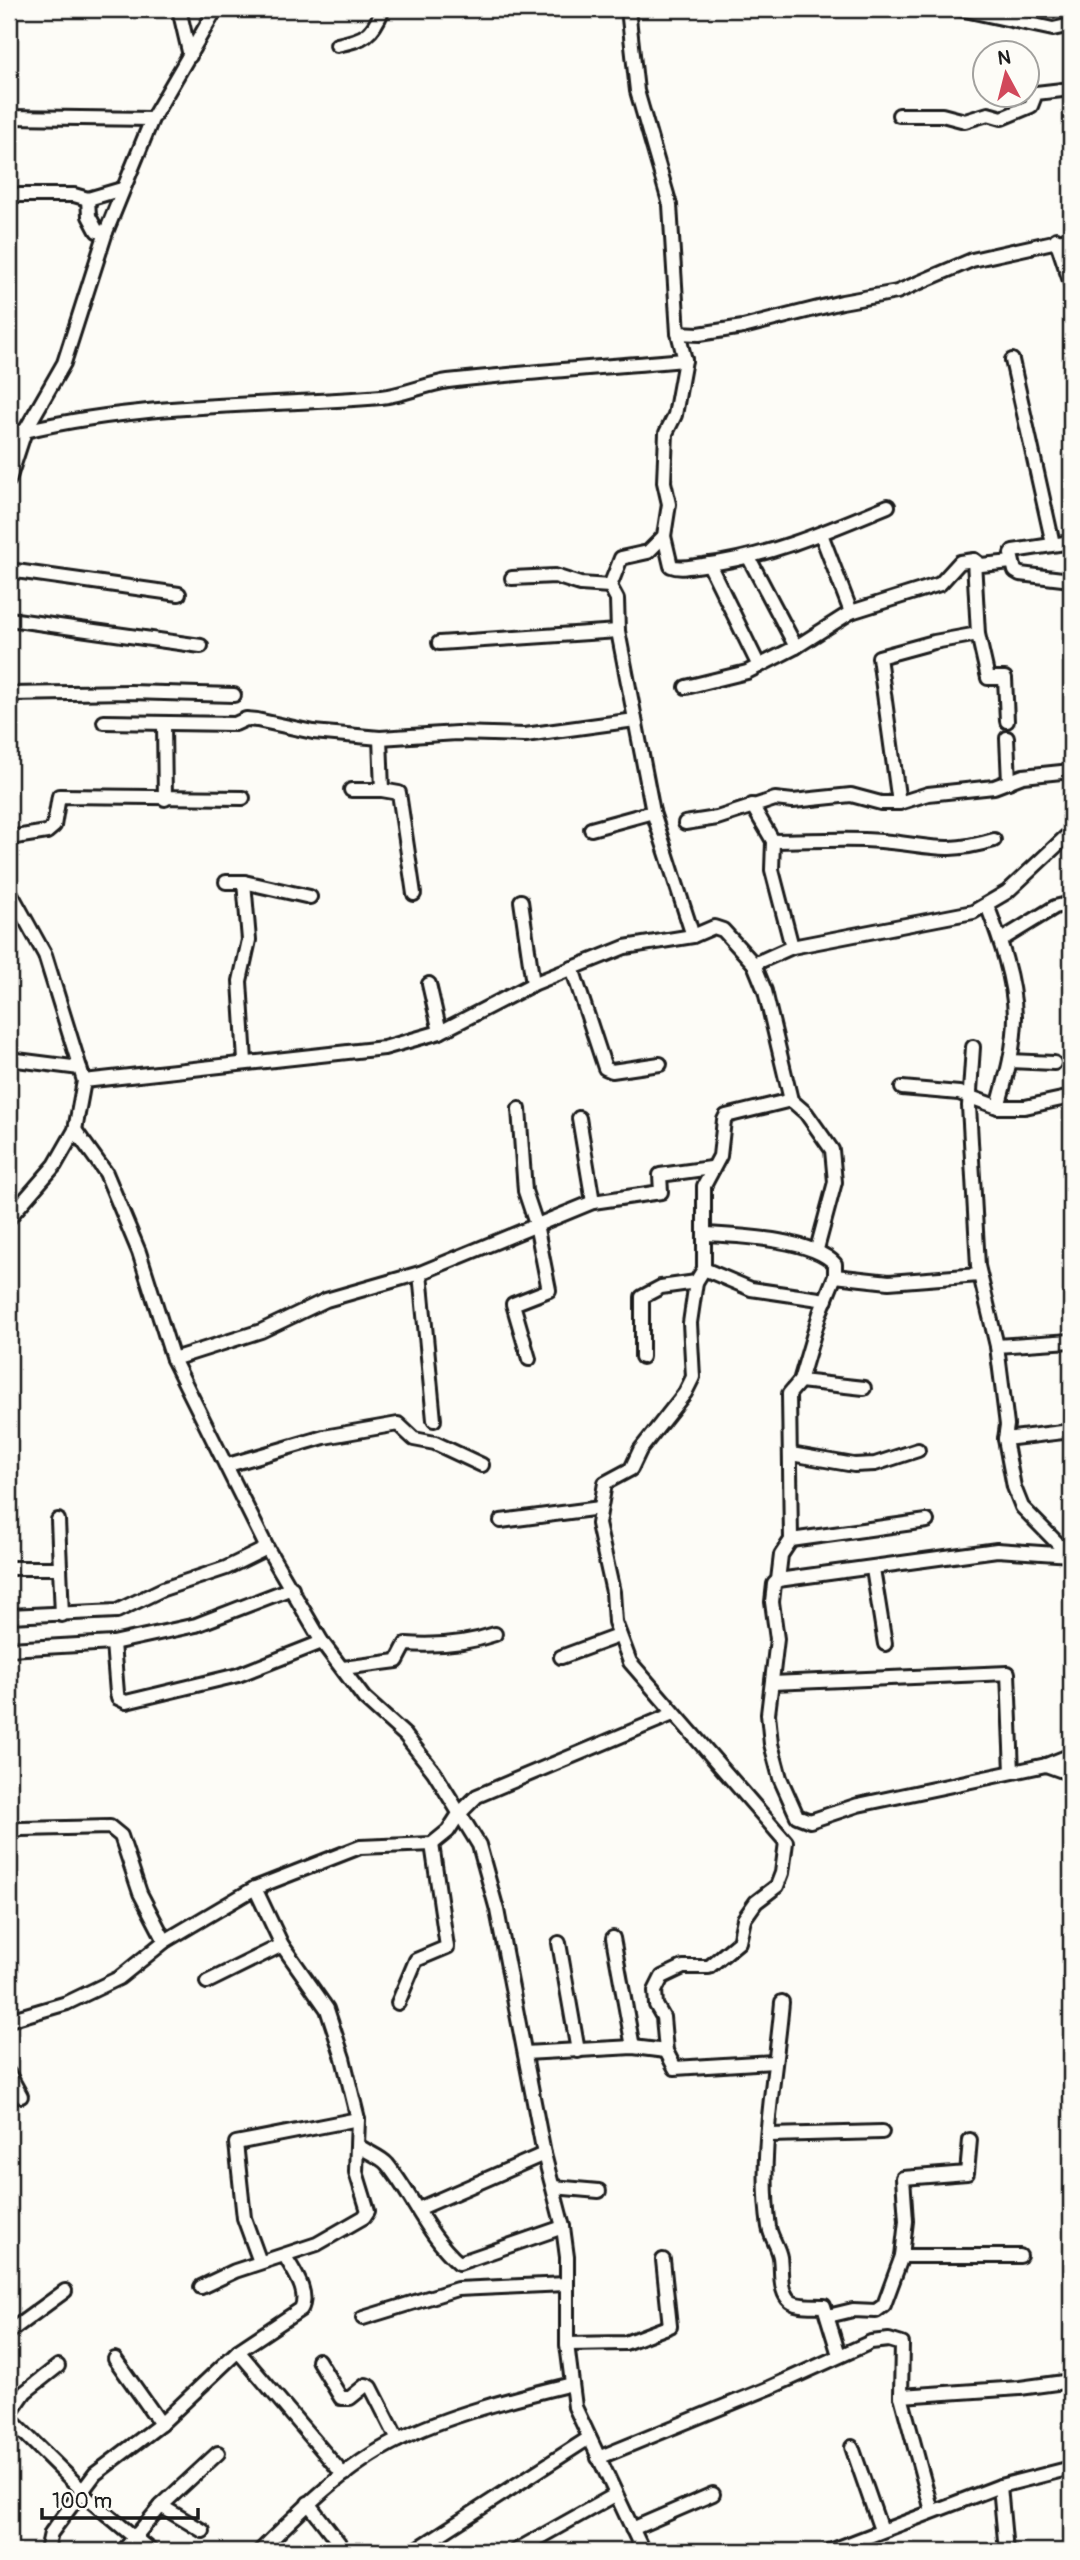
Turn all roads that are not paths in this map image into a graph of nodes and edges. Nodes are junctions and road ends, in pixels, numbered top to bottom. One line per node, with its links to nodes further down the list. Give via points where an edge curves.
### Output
1 (179, 9): 8 (street)
2 (216, 9): 8 (street)
3 (383, 9): 7 (street, via 374,30 359,40)
4 (628, 9): 20 (street, via 638,91 670,205)
5 (960, 9): 6 (street, via 1054,29)
6 (1071, 26)
7 (337, 45)
8 (190, 56): 12 (street)
9 (1071, 89): 10 (street, via 1036,93 1031,106 1002,118 988,114 965,121)
10 (899, 115)
11 (9, 117): 12 (street)
12 (152, 119): 13 (street)
13 (122, 189): 15 (street); 16 (street)
14 (9, 195): 15 (street)
15 (88, 199): 16 (street, via 89,216 97,231)
16 (106, 232): 23 (street, via 64,363)
17 (1071, 238): 18 (street)
18 (1056, 239): 19 (street); 20 (street, via 972,260 897,292 743,327)
19 (1071, 284)
20 (678, 333): 21 (street)
21 (685, 360): 23 (street, via 463,379 384,397 99,415); 28 (street, via 675,415 666,433 664,482 669,504)
22 (1012, 360): 30 (street)
23 (25, 431): 24 (street); 25 (street)
24 (9, 435)
25 (9, 480)
26 (888, 506): 27 (street)
27 (821, 534): 31 (street); 40 (street)
28 (664, 536): 34 (street, via 671,566); 38 (street, via 648,552 621,558)
29 (1071, 542): 30 (street)
30 (1053, 544): 33 (street, via 1013,551)
31 (749, 558): 34 (street); 46 (street)
32 (974, 560): 33 (street, via 981,565); 40 (street, via 960,562 940,584); 43 (street)
33 (1012, 562): 37 (street, via 1020,574)
34 (709, 564): 47 (street)
35 (9, 570): 39 (street)
36 (512, 578): 38 (street, via 555,576)
37 (1071, 580)
38 (610, 586): 42 (street, via 617,599)
39 (179, 594)
40 (851, 612): 46 (street)
41 (9, 619): 45 (street)
42 (618, 631): 44 (street); 51 (street)
43 (978, 634): 52 (street, via 988,678 1005,678); 63 (street, via 879,657)
44 (439, 643)
45 (201, 646)
46 (796, 647): 47 (street)
47 (759, 666): 48 (street)
48 (686, 687)
49 (9, 694): 50 (street)
50 (234, 695)
51 (635, 720): 55 (street, via 525,735); 65 (street)
52 (1007, 721)
53 (104, 722): 54 (street)
54 (164, 724): 55 (street, via 235,724 246,719); 62 (street)
55 (380, 738): 60 (street)
56 (1007, 738): 58 (street)
57 (1071, 771): 58 (street)
58 (1009, 782): 63 (street)
59 (351, 790): 60 (street)
60 (382, 790): 75 (street, via 398,793)
61 (243, 798): 62 (street)
62 (165, 799): 69 (street, via 59,796 54,826 47,832)
63 (898, 803): 64 (street, via 850,795 775,799)
64 (752, 805): 66 (street); 71 (street)
65 (653, 812): 67 (street); 80 (street)
66 (685, 824)
67 (591, 829)
68 (1071, 832): 79 (street)
69 (9, 838)
70 (994, 840): 71 (street, via 942,850 881,841)
71 (773, 841): 82 (street, via 772,870)
72 (226, 882): 73 (street)
73 (244, 882): 76 (street); 90 (street, via 249,940 240,981)
74 (9, 890): 94 (street, via 45,955)
75 (414, 894)
76 (310, 897)
77 (521, 901): 86 (street)
78 (1071, 903): 81 (street, via 1055,907)
79 (987, 905): 81 (street); 82 (street, via 920,924)
80 (693, 936): 83 (street, via 713,927 723,930); 84 (street, via 625,947)
81 (1001, 940): 91 (street, via 1015,1016)
82 (792, 947): 83 (street)
83 (754, 964): 99 (street, via 765,991)
84 (572, 968): 86 (street); 92 (street, via 606,1068 612,1071)
85 (429, 984): 87 (street)
86 (533, 984): 87 (street)
87 (440, 1032): 90 (street, via 384,1048)
88 (973, 1046): 97 (street)
89 (9, 1059): 94 (street)
90 (245, 1061): 95 (street)
91 (1010, 1061): 93 (street); 100 (street)
92 (660, 1063)
93 (1054, 1063)
94 (80, 1068): 95 (street)
95 (83, 1081): 103 (street)
96 (902, 1087): 97 (street)
97 (970, 1096): 100 (street); 112 (street)
98 (1071, 1097): 100 (street, via 1024,1107)
99 (791, 1100): 104 (street, via 726,1116 720,1156); 109 (street, via 832,1150 835,1182)
100 (998, 1107)
101 (519, 1109): 107 (street, via 525,1191)
102 (579, 1118): 105 (street)
103 (75, 1130): 106 (street, via 55,1165); 119 (street, via 106,1173 139,1252)
104 (711, 1168): 105 (street, via 660,1175 661,1192); 108 (street, via 704,1186)
105 (593, 1202): 107 (street)
106 (9, 1218)
107 (536, 1224): 111 (street); 120 (street, via 549,1291 512,1305)
108 (706, 1234): 109 (street); 110 (street)
109 (817, 1249): 113 (street, via 835,1264)
110 (704, 1269): 114 (street); 115 (street, via 751,1289)
111 (420, 1273): 119 (street, via 326,1300 261,1331); 123 (street)
112 (979, 1275): 113 (street, via 889,1282); 117 (street)
113 (835, 1276): 115 (street)
114 (696, 1282): 118 (street, via 661,1287 642,1297); 130 (street, via 690,1323 693,1377 631,1469 605,1483)
115 (826, 1300): 121 (street)
116 (1071, 1341): 117 (street)
117 (997, 1346): 125 (street)
118 (642, 1357)
119 (173, 1359): 128 (street)
120 (529, 1359)
121 (800, 1381): 122 (street); 127 (street, via 789,1394)
122 (864, 1388)
123 (434, 1420)
124 (1071, 1431): 125 (street)
125 (1006, 1439): 136 (street, via 1022,1507)
126 (918, 1450): 127 (street, via 875,1464 854,1465)
127 (791, 1454): 135 (street)
128 (228, 1465): 129 (street, via 314,1439 398,1424 414,1439 435,1443); 137 (street)
129 (482, 1465)
130 (600, 1508): 132 (street); 147 (street, via 598,1524)
131 (58, 1520): 140 (street)
132 (502, 1521)
133 (927, 1521): 135 (street)
134 (1071, 1536): 136 (street)
135 (791, 1540): 142 (street, via 781,1555)
136 (1059, 1542): 138 (street)
137 (267, 1548): 143 (street); 144 (street, via 117,1611)
138 (1070, 1555): 141 (street, via 997,1550)
139 (9, 1568): 140 (street)
140 (60, 1568): 144 (street)
141 (873, 1569): 142 (street); 150 (street)
142 (778, 1580): 154 (street, via 772,1602 777,1639)
143 (292, 1588): 148 (street); 149 (street, via 196,1625)
144 (62, 1615): 145 (street)
145 (9, 1616)
146 (495, 1634): 153 (street, via 429,1646 406,1644 397,1661)
147 (618, 1636): 152 (street); 155 (street, via 630,1662)
148 (322, 1642): 149 (street, via 239,1675 126,1702 118,1698); 153 (street)
149 (114, 1643): 151 (street)
150 (885, 1644)
151 (9, 1649)
152 (561, 1657)
153 (343, 1668): 160 (street, via 363,1698 405,1735)
154 (772, 1683): 158 (street, via 1008,1673); 158 (street, via 768,1714 780,1778 797,1816 810,1821 858,1805)
155 (673, 1714): 160 (street, via 496,1787 477,1796); 174 (street, via 690,1727 786,1842 777,1886 756,1902 744,1919 739,1942 709,1967 683,1967 662,1977 655,1991)
156 (1071, 1755): 157 (street)
157 (1046, 1766): 158 (street); 159 (street)
158 (1012, 1772)
159 (1071, 1774)
160 (459, 1814): 162 (street, via 449,1831); 175 (street, via 479,1845)
161 (9, 1833): 165 (street, via 110,1827 121,1836 140,1892)
162 (432, 1844): 163 (street, via 360,1847); 170 (street, via 447,1947 416,1960)
163 (255, 1888): 165 (street); 167 (street)
164 (614, 1938): 172 (street)
165 (165, 1941): 171 (street, via 119,1978 67,2003)
166 (559, 1943): 173 (street)
167 (282, 1945): 168 (street); 179 (street, via 327,2010)
168 (207, 1982)
169 (782, 2002): 176 (street)
170 (398, 2003)
171 (9, 2020)
172 (633, 2047): 173 (street); 174 (street)
173 (578, 2051): 175 (street)
174 (666, 2051): 176 (street, via 675,2067)
175 (526, 2053): 184 (street)
176 (773, 2062): 181 (street)
177 (9, 2074): 178 (street)
178 (21, 2096)
179 (358, 2119): 183 (street); 193 (street, via 236,2143 244,2218)
180 (882, 2132): 181 (street)
181 (770, 2135): 197 (street, via 765,2164 769,2227 778,2248 783,2287 797,2305 824,2306)
182 (970, 2140): 190 (street, via 967,2173 903,2178 906,2221)
183 (359, 2146): 187 (street, via 385,2161); 189 (street, via 356,2172 368,2211 364,2217)
184 (544, 2154): 185 (street); 187 (street)
185 (553, 2187): 186 (street); 188 (street)
186 (598, 2191)
187 (418, 2209): 188 (street, via 432,2236 459,2263)
188 (563, 2227): 194 (street)
189 (285, 2256): 193 (street); 201 (street, via 305,2302)
190 (902, 2256): 191 (street); 197 (street, via 880,2309)
191 (1020, 2256)
192 (663, 2260): 200 (street, via 670,2326 625,2343)
193 (260, 2262): 195 (street)
194 (566, 2284): 198 (street, via 457,2289); 200 (street)
195 (201, 2287)
196 (65, 2291): 199 (street)
197 (828, 2316): 202 (street)
198 (363, 2318)
199 (9, 2332)
200 (567, 2344): 207 (street)
201 (238, 2351): 210 (street); 217 (street)
202 (839, 2355): 208 (street, via 870,2342 902,2344); 215 (street, via 769,2389)
203 (115, 2359): 210 (street)
204 (318, 2360): 212 (street, via 341,2398 350,2399 366,2385 371,2387)
205 (58, 2366): 209 (street, via 25,2392)
206 (1071, 2381): 208 (street)
207 (572, 2384): 211 (street, via 575,2407); 212 (street, via 511,2399)
208 (901, 2396): 224 (street)
209 (9, 2417): 219 (street)
210 (162, 2424): 219 (street, via 95,2474)
211 (589, 2438): 215 (street); 234 (street)
212 (398, 2440): 217 (street)
213 (852, 2447): 226 (street)
214 (218, 2453): 223 (street)
215 (598, 2458): 221 (street)
216 (1071, 2468): 218 (street)
217 (345, 2474): 222 (street)
218 (1000, 2486): 224 (street); 238 (street)
219 (83, 2491): 228 (street); 230 (street, via 51,2533)
220 (713, 2494): 225 (street)
221 (615, 2495): 225 (street); 235 (street)
222 (308, 2503): 229 (street); 233 (street)
223 (161, 2506): 227 (street); 228 (street)
224 (932, 2511): 226 (street)
225 (632, 2529): 236 (street)
226 (881, 2530): 237 (street)
227 (203, 2531)
228 (137, 2538): 231 (street); 232 (street)
229 (339, 2543)
230 (47, 2551)
231 (123, 2551)
232 (151, 2551)
233 (260, 2551)
234 (414, 2551)
235 (514, 2551)
236 (643, 2551)
237 (830, 2551)
238 (1006, 2551)

